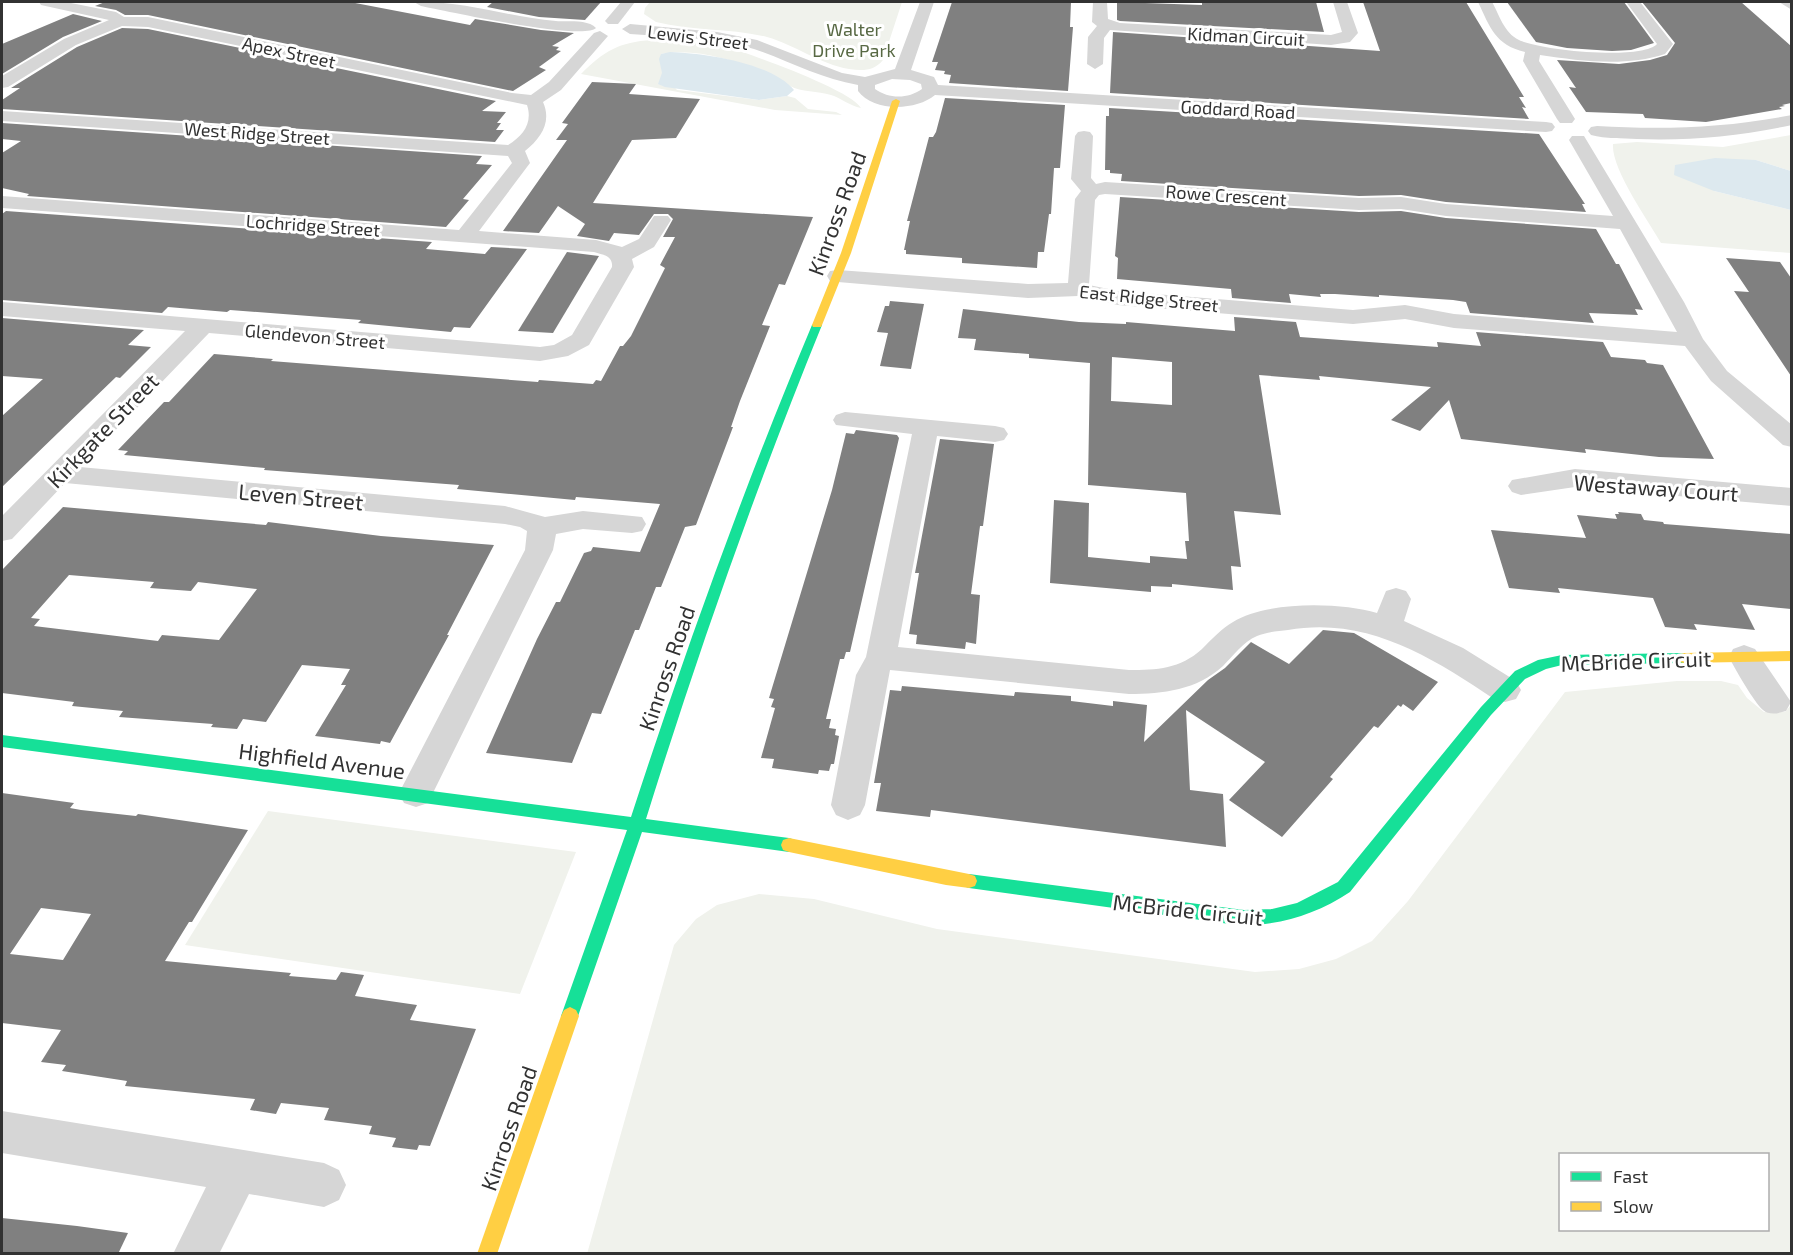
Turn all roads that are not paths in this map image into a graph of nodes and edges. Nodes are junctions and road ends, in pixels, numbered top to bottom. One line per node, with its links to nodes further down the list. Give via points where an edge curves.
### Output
1 (46, 2): 12 (street, Apex Street, via 111,15)
2 (422, 2): 10 (street)
3 (628, 2): 13 (street)
4 (927, 2): 19 (street)
5 (1100, 2): 14 (street, via 1098,20)
6 (1340, 2): 14 (street, Kidman Circuit, via 1350,33 1344,39)
7 (1485, 2): 17 (street, via 1504,36)
8 (1633, 2): 17 (street, via 1665,44 1659,51 1608,56)
9 (1786, 2): 11 (street)
10 (464, 5): 16 (street, via 540,24)
11 (1791, 6)
12 (120, 21): 21 (street, via 70,42); 23 (street, Apex Street, via 148,22)
13 (613, 21): 15 (street, via 626,22); 16 (street, via 595,23)
14 (1106, 26): 18 (street, via 1096,36)
15 (630, 29): 16 (street, via 618,35); 20 (street, Lewis Street, via 717,36 757,45 838,77)
16 (594, 32): 23 (street, via 555,86)
17 (1533, 50): 26 (street, via 1531,61)
18 (1095, 64)
19 (903, 74): 20 (street, via 881,75); 22 (street, via 928,81)
20 (867, 82): 24 (street, via 865,87 870,95)
21 (2, 83)
22 (931, 90): 24 (street, via 915,99); 28 (street, Goddard Road)
23 (534, 100): 31 (street, via 538,113 532,137)
24 (897, 101): 38 (street, Kinross Road)
25 (2, 116): 31 (street, West Ridge Street)
26 (1566, 119): 28 (street, via 1550,121); 29 (street, via 1585,123)
27 (1791, 120): 29 (street, via 1686,136)
28 (1546, 127): 29 (street, via 1564,137)
29 (1587, 135): 35 (street)
30 (1084, 136): 32 (street, via 1081,179)
31 (512, 151): 36 (street, via 521,163)
32 (1092, 191): 35 (street, Rowe Crescent, via 1112,188 1359,204 1404,212 1446,210); 39 (street, via 1085,199)
33 (2, 202): 36 (street, Lochridge Street)
34 (661, 220): 37 (street, via 647,243)
35 (1626, 224): 42 (street)
36 (464, 237): 37 (street, Lochridge Street, via 596,246)
37 (621, 256): 41 (street, Glendevon Street, via 623,267 581,340 560,351 540,354)
38 (838, 276): 39 (street, East Ridge Street, via 1028,291); 61 (street, Kinross Road, via 784,403 698,636)
39 (1078, 289): 42 (street, East Ridge Street, via 1118,298 1353,317 1412,326 1454,321)
40 (2, 309): 41 (street, Glendevon Street)
41 (202, 327): 47 (street, Kirkgate Street)
42 (1692, 340): 46 (street, via 1719,376)
43 (846, 420): 44 (street)
44 (926, 427): 45 (street); 54 (street)
45 (995, 434)
46 (1791, 439)
47 (60, 474): 51 (street, Leven Street, via 505,515 530,519); 52 (street, Kirkgate Street)
48 (1521, 486): 49 (street, Westaway Court, via 1575,478)
49 (1791, 497)
50 (632, 524): 51 (street, via 583,520)
51 (540, 527): 59 (street, via 544,538 539,550)
52 (2, 532)
53 (1791, 656): 55 (street, McBride Circuit)
54 (882, 657): 56 (street, via 1154,682 1200,668 1247,627 1296,615 1363,618 1392,613 1425,642); 60 (street, via 872,675)
55 (1744, 657): 56 (street, McBride Circuit, via 1562,660 1520,675); 57 (street, McBride Circuit)
56 (1505, 690): 61 (street, McBride Circuit, via 1344,887 1321,903 1274,919 931,876 754,839)
57 (1775, 702)
58 (2, 741): 59 (street, Highfield Avenue)
59 (416, 793): 61 (street, Highfield Avenue)
60 (848, 805)
61 (637, 823): 66 (street, Kinross Road)
62 (2, 1132): 63 (street)
63 (237, 1172): 64 (street); 65 (street)
64 (324, 1185)
65 (195, 1254)
66 (487, 1254)

